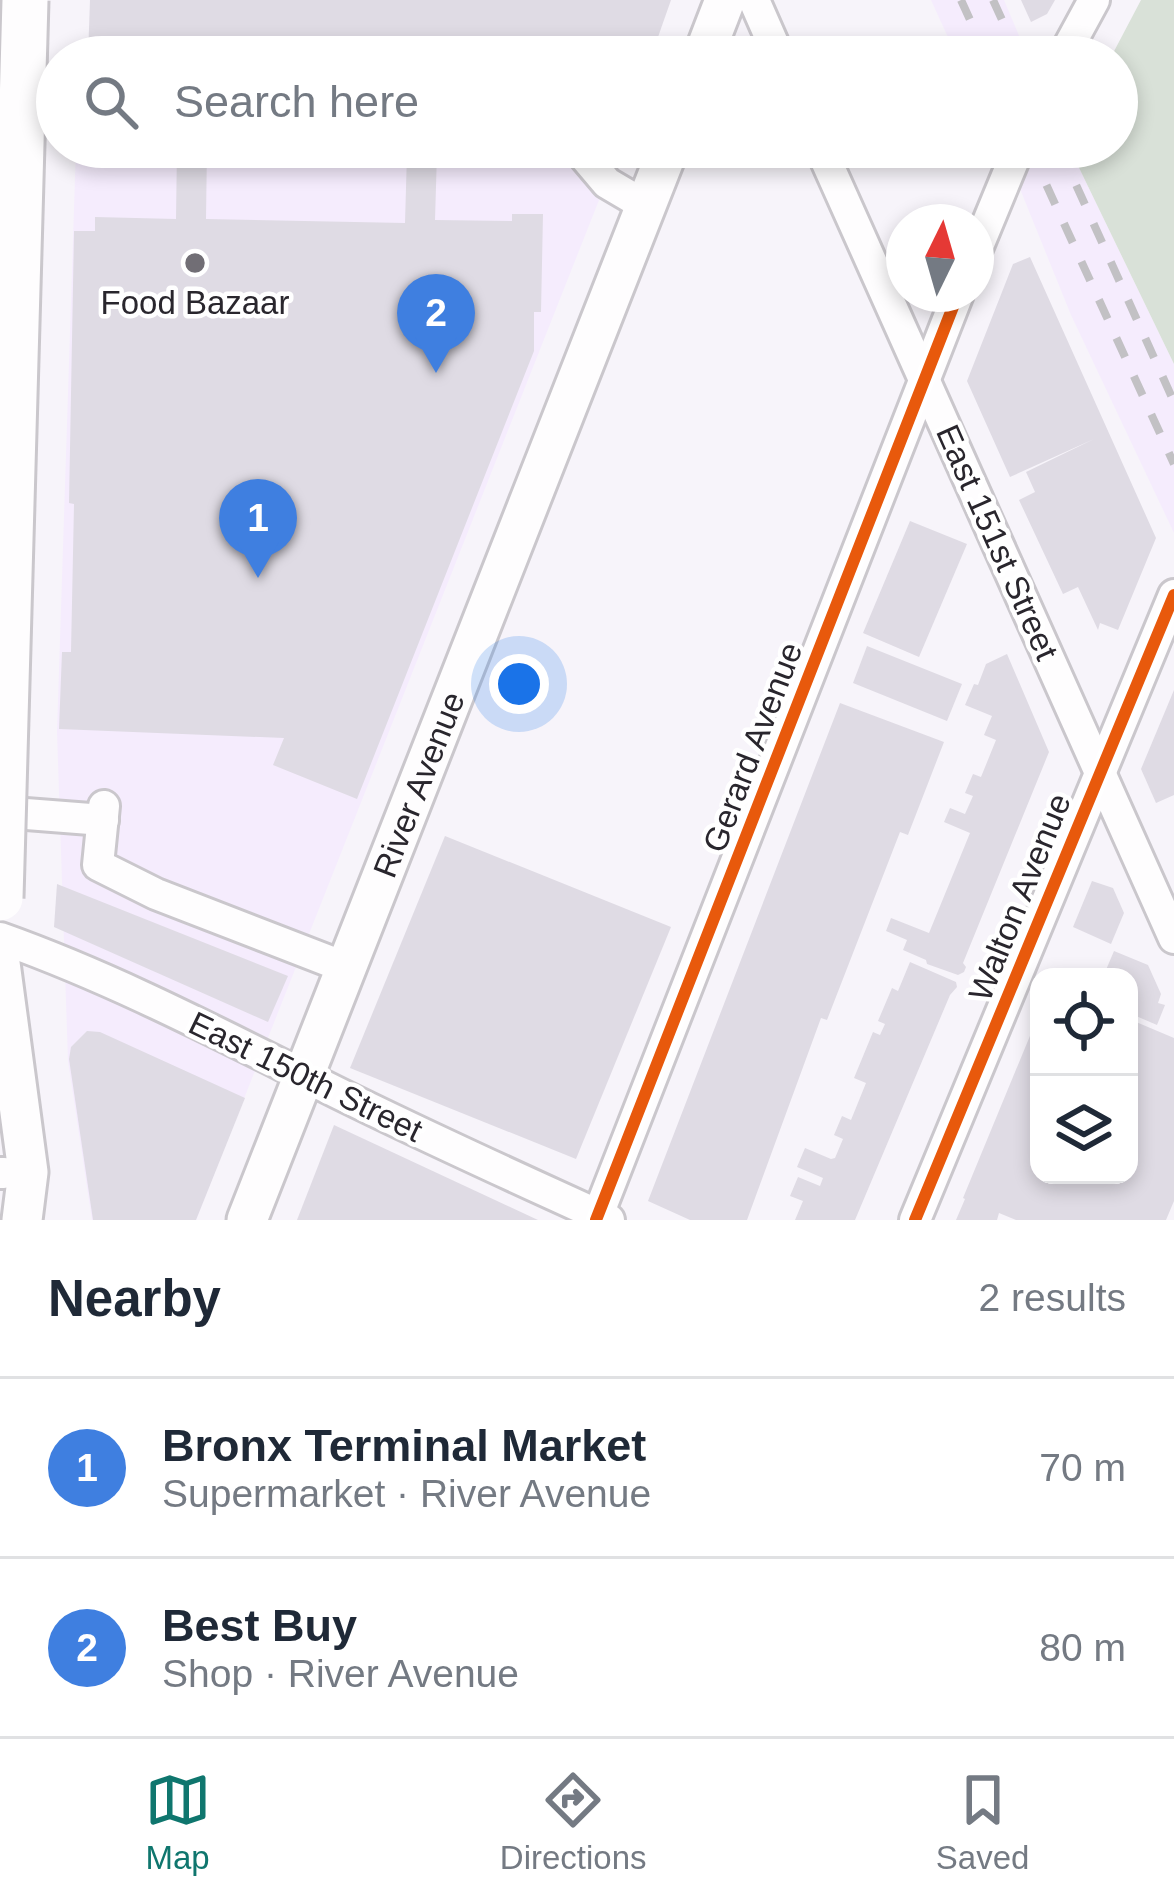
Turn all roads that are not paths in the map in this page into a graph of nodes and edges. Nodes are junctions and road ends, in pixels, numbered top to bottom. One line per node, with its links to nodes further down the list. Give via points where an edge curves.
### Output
1 (26, 0): 21 (highway, bridge)
2 (725, 0): 5 (main road)
3 (754, 0): 6 (street)
4 (1094, 0): 7 (street)
5 (712, 36)
6 (770, 36)
7 (1074, 36)
8 (595, 168): 12 (street)
9 (661, 168): 12 (main road, River Avenue)
10 (829, 168): 17 (street, East 151st Street)
11 (1010, 168): 13 (street)
12 (646, 206): 25 (main road, River Avenue)
13 (994, 207)
14 (0, 212): 16 (main road)
15 (951, 312): 17 (street, Gerard Avenue)
16 (0, 366)
17 (924, 377): 19 (street, East 151st Street); 28 (street, Gerard Avenue)
18 (1174, 595): 19 (street, Walton Avenue)
19 (1100, 772): 23 (street, East 151st Street); 31 (street, Walton Avenue)
20 (0, 812): 25 (street, via 104,813 98,865)
21 (0, 898)
22 (0, 938): 26 (street, East 150th Street, via 72,964)
23 (1174, 938)
24 (0, 963): 29 (main road, via 28,1172)
25 (347, 968): 26 (main road, River Avenue)
26 (304, 1077): 28 (street, East 150th Street); 30 (main road, River Avenue)
27 (1, 1161): 29 (main road)
28 (602, 1218)
29 (20, 1220)
30 (247, 1220)
31 (914, 1220)

